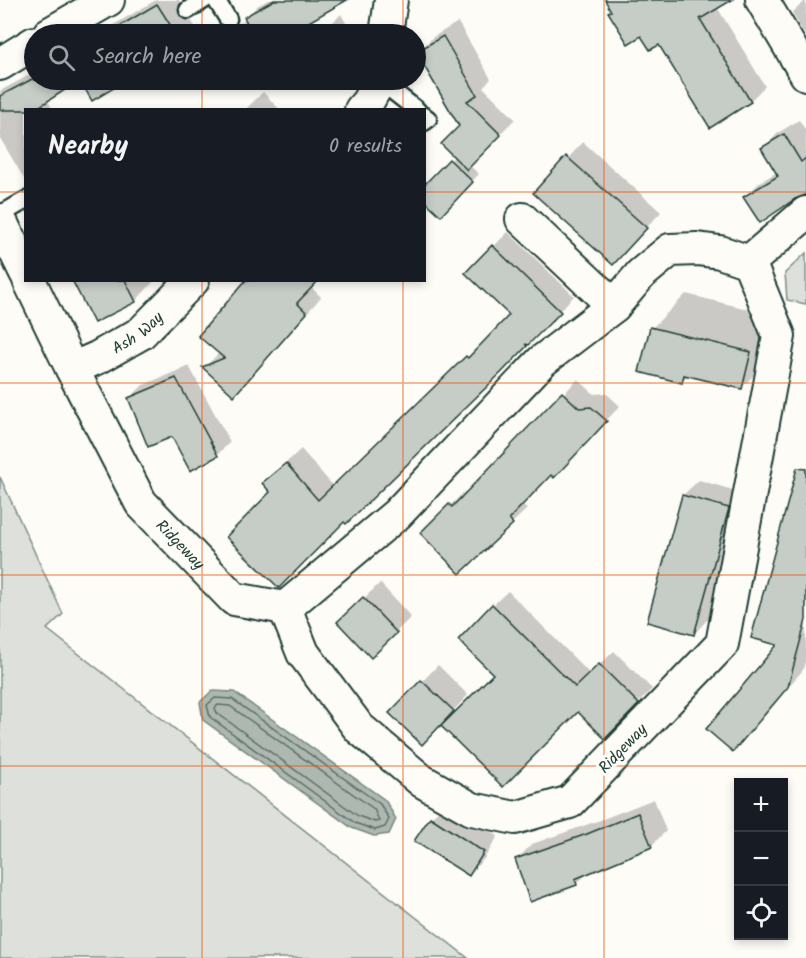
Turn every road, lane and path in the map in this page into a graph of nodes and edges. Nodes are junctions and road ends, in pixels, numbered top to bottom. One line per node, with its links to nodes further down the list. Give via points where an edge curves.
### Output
1 (108, 0): 8 (street)
2 (204, 0): 6 (lane)
3 (216, 0): 7 (lane)
4 (391, 0): 9 (street)
5 (762, 0): 12 (street)
6 (188, 10)
7 (228, 19)
8 (66, 24)
9 (387, 24)
10 (24, 49): 11 (street)
11 (0, 64)
12 (806, 74)
13 (374, 90): 15 (street)
14 (392, 90): 16 (lane)
15 (362, 108)
16 (415, 108)
17 (24, 201): 19 (lane)
18 (806, 213): 22 (street)
19 (0, 215)
20 (522, 219): 26 (street)
21 (0, 220): 23 (street)
22 (748, 262): 26 (street, via 720,252 670,250 641,274); 27 (street, Ridgeway)
23 (24, 269)
24 (30, 282): 28 (street)
25 (191, 282): 28 (street, Ash Way, via 141,333)
26 (614, 306): 29 (street, via 542,361 397,514)
27 (793, 335): 29 (street, Ridgeway, via 722,644 570,802 514,818 472,809 422,781 359,728 303,653)
28 (72, 369): 29 (street, Ridgeway, via 141,503 234,599)
29 (285, 608)

